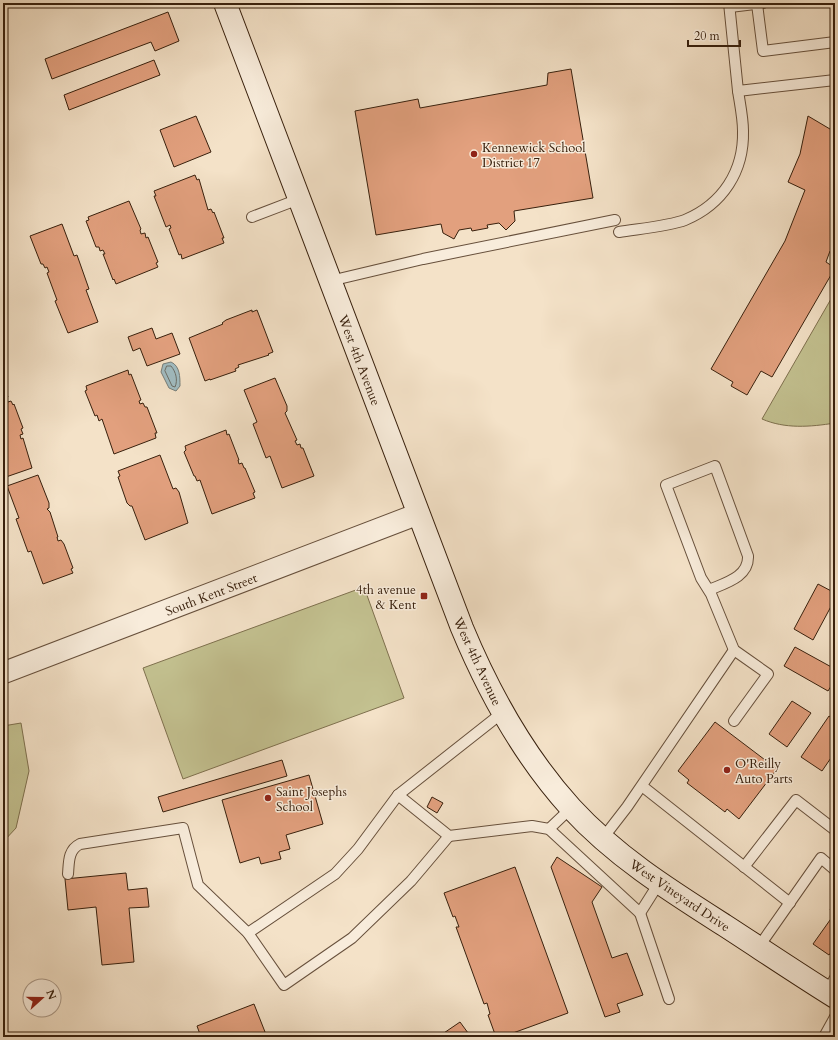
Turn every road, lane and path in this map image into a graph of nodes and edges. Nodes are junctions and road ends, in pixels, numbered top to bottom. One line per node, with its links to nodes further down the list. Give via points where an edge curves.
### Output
1 (225, 3): 7 (main road, West 4th Avenue)
2 (760, 3): 3 (lane); 4 (lane, via 763,51)
3 (729, 5): 6 (lane)
4 (835, 42)
5 (835, 80): 6 (lane)
6 (738, 91): 10 (lane, via 743,130 742,152 730,184 722,195 709,207 684,220)
7 (299, 199): 8 (lane); 11 (main road, West 4th Avenue)
8 (252, 217)
9 (614, 220): 11 (lane)
10 (619, 232)
11 (330, 281): 12 (main road, West 4th Avenue)
12 (418, 514): 15 (street, South Kent Street); 16 (main road, West 4th Avenue, via 477,665)
13 (709, 590): 13 (lane, via 701,578 666,485 716,466 748,556 748,564 739,575); 14 (lane)
14 (734, 650): 17 (lane, via 768,674); 18 (lane)
15 (3, 673)
16 (502, 713): 19 (lane); 20 (main road, West Vineyard Drive, via 540,770)
17 (734, 721)
18 (642, 786): 24 (lane); 25 (lane)
19 (398, 795): 23 (lane); 31 (lane, via 336,874)
20 (571, 808): 21 (lane); 24 (main road, West Vineyard Drive)
21 (548, 829): 23 (lane, via 532,826); 30 (lane)
22 (835, 830): 25 (lane, via 796,800)
23 (449, 836): 31 (lane, via 412,882 352,938 284,985)
24 (603, 838): 28 (main road, West Vineyard Drive)
25 (744, 867): 29 (lane)
26 (835, 870): 29 (lane, via 821,858)
27 (68, 874): 31 (lane, via 70,853 80,844 183,828 198,886)
28 (659, 883): 30 (lane); 32 (main road, West Vineyard Drive)
29 (790, 903): 32 (lane)
30 (640, 913): 34 (lane)
31 (248, 933)
32 (758, 948): 33 (main road, West Vineyard Drive)
33 (832, 989)
34 (669, 999)
35 (835, 1017): 36 (lane)
36 (824, 1037)

